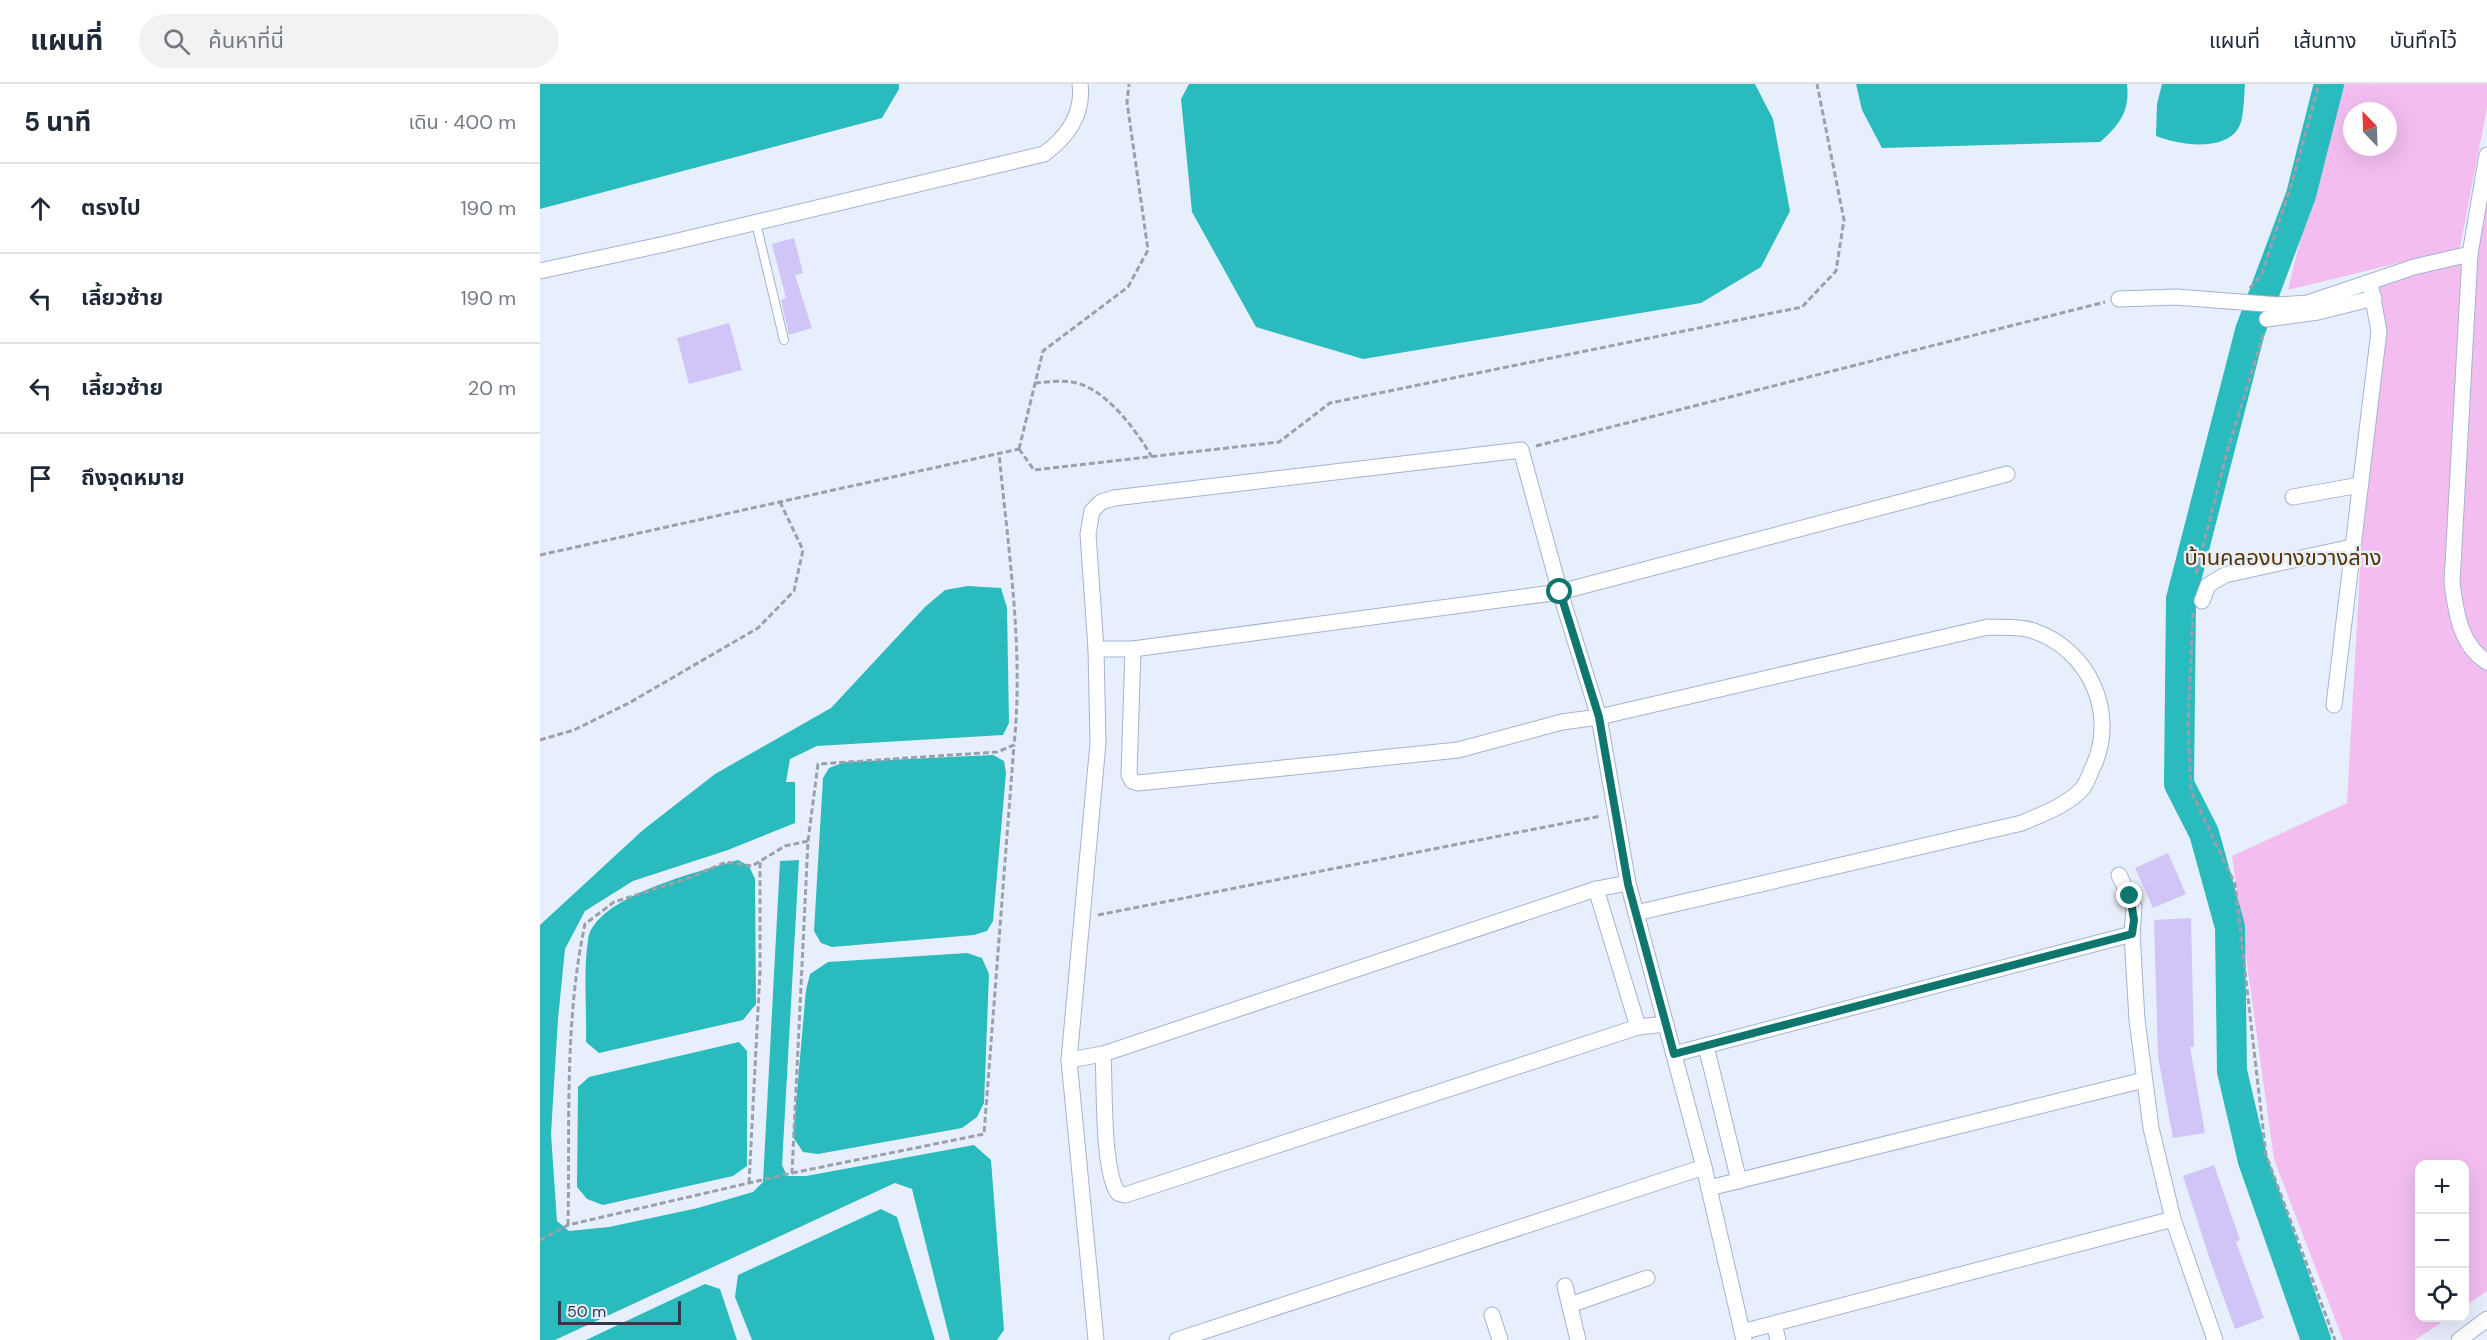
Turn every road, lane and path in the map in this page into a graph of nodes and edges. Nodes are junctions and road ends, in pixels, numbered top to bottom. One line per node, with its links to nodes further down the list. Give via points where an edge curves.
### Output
1 (1080, 84): 6 (street, via 1075,121 1062,140 1044,154)
2 (1130, 84): 14 (path, via 1127,102 1149,250 1128,287 1043,351)
3 (1817, 84): 18 (path, via 1844,220 1836,271 1802,307 1330,403 1279,442)
4 (2319, 84): 11 (path, via 2262,274)
5 (2487, 155): 7 (street)
6 (756, 223): 8 (street); 13 (lane)
7 (2470, 254): 9 (street, via 2414,267); 30 (street, via 2452,582 2458,625 2479,657)
8 (540, 271)
9 (2372, 290): 11 (street, via 2307,303); 12 (street, via 2318,312); 20 (street, via 2379,331)
10 (2119, 299): 11 (street); 16 (path)
11 (2238, 301)
12 (2267, 320): 25 (path, via 2227,452)
13 (784, 340)
14 (1035, 383): 15 (path); 18 (path, via 1074,382 1101,395 1135,428)
15 (1018, 449): 17 (path); 18 (path, via 1035,470)
16 (1521, 450): 26 (street); 28 (street, via 1101,502 1092,511 1088,534)
17 (999, 453): 22 (path); 34 (path, via 1018,711)
18 (1152, 457)
19 (2007, 474): 26 (street)
20 (2360, 485): 21 (street); 23 (street)
21 (2294, 497)
22 (780, 502): 24 (path); 33 (path, via 803,549 794,591 758,628 629,703 574,730)
23 (2352, 547): 27 (street, via 2225,575 2208,585); 31 (street)
24 (540, 555)
25 (2195, 585)
26 (1560, 592): 29 (street); 32 (street)
27 (2197, 603): 72 (path, via 2187,724 2191,791 2235,884 2266,1155)
28 (1096, 649): 29 (street); 42 (street, via 1098,743)
29 (1133, 649): 32 (street, via 1129,775 1138,783 1458,750 1562,722)
30 (2487, 662)
31 (2334, 705)
32 (1599, 717): 35 (street); 41 (street, via 1988,627 2033,630 2065,647 2090,676 2103,710 2101,748 2083,789 2052,810 2022,823)
33 (540, 740)
34 (1014, 745): 36 (path, via 997,752 818,764); 52 (path, via 984,1134)
35 (1616, 813): 39 (street); 42 (path)
36 (808, 841): 37 (path, via 786,846); 52 (path)
37 (760, 861): 54 (path, via 760,972); 57 (path, via 752,866 726,862 614,902 585,924 577,964 571,1062)
38 (2119, 875): 43 (street, via 2134,908)
39 (1628, 884): 40 (street); 41 (street)
40 (1596, 889): 45 (street); 47 (street)
41 (1636, 913): 44 (street)
42 (1082, 918): 49 (street)
43 (2132, 934): 46 (street); 50 (street)
44 (1666, 1024): 45 (street); 48 (street)
45 (1638, 1028): 47 (street, via 1125,1195 1113,1185)
46 (1706, 1046): 48 (street); 53 (street)
47 (1103, 1054): 49 (street)
48 (1674, 1054): 51 (street)
49 (1069, 1060): 66 (street)
50 (2144, 1080): 53 (street); 56 (street)
51 (1704, 1167): 55 (street); 67 (street)
52 (792, 1173): 54 (path)
53 (1739, 1180): 55 (street)
54 (749, 1183): 57 (path)
55 (1709, 1188): 65 (street)
56 (2173, 1219): 64 (street); 71 (street)
57 (568, 1225): 58 (path)
58 (540, 1240)
59 (1647, 1278): 61 (street)
60 (1565, 1286): 61 (street)
61 (1570, 1305): 69 (street)
62 (1492, 1316): 68 (street)
63 (2487, 1319): 73 (street)
64 (1774, 1324): 65 (street); 70 (street)
65 (1743, 1336)
66 (1096, 1340)
67 (1177, 1340)
68 (1500, 1340)
69 (1578, 1340)
70 (1778, 1340)
71 (2215, 1340)
72 (2335, 1340)
73 (2459, 1340)

